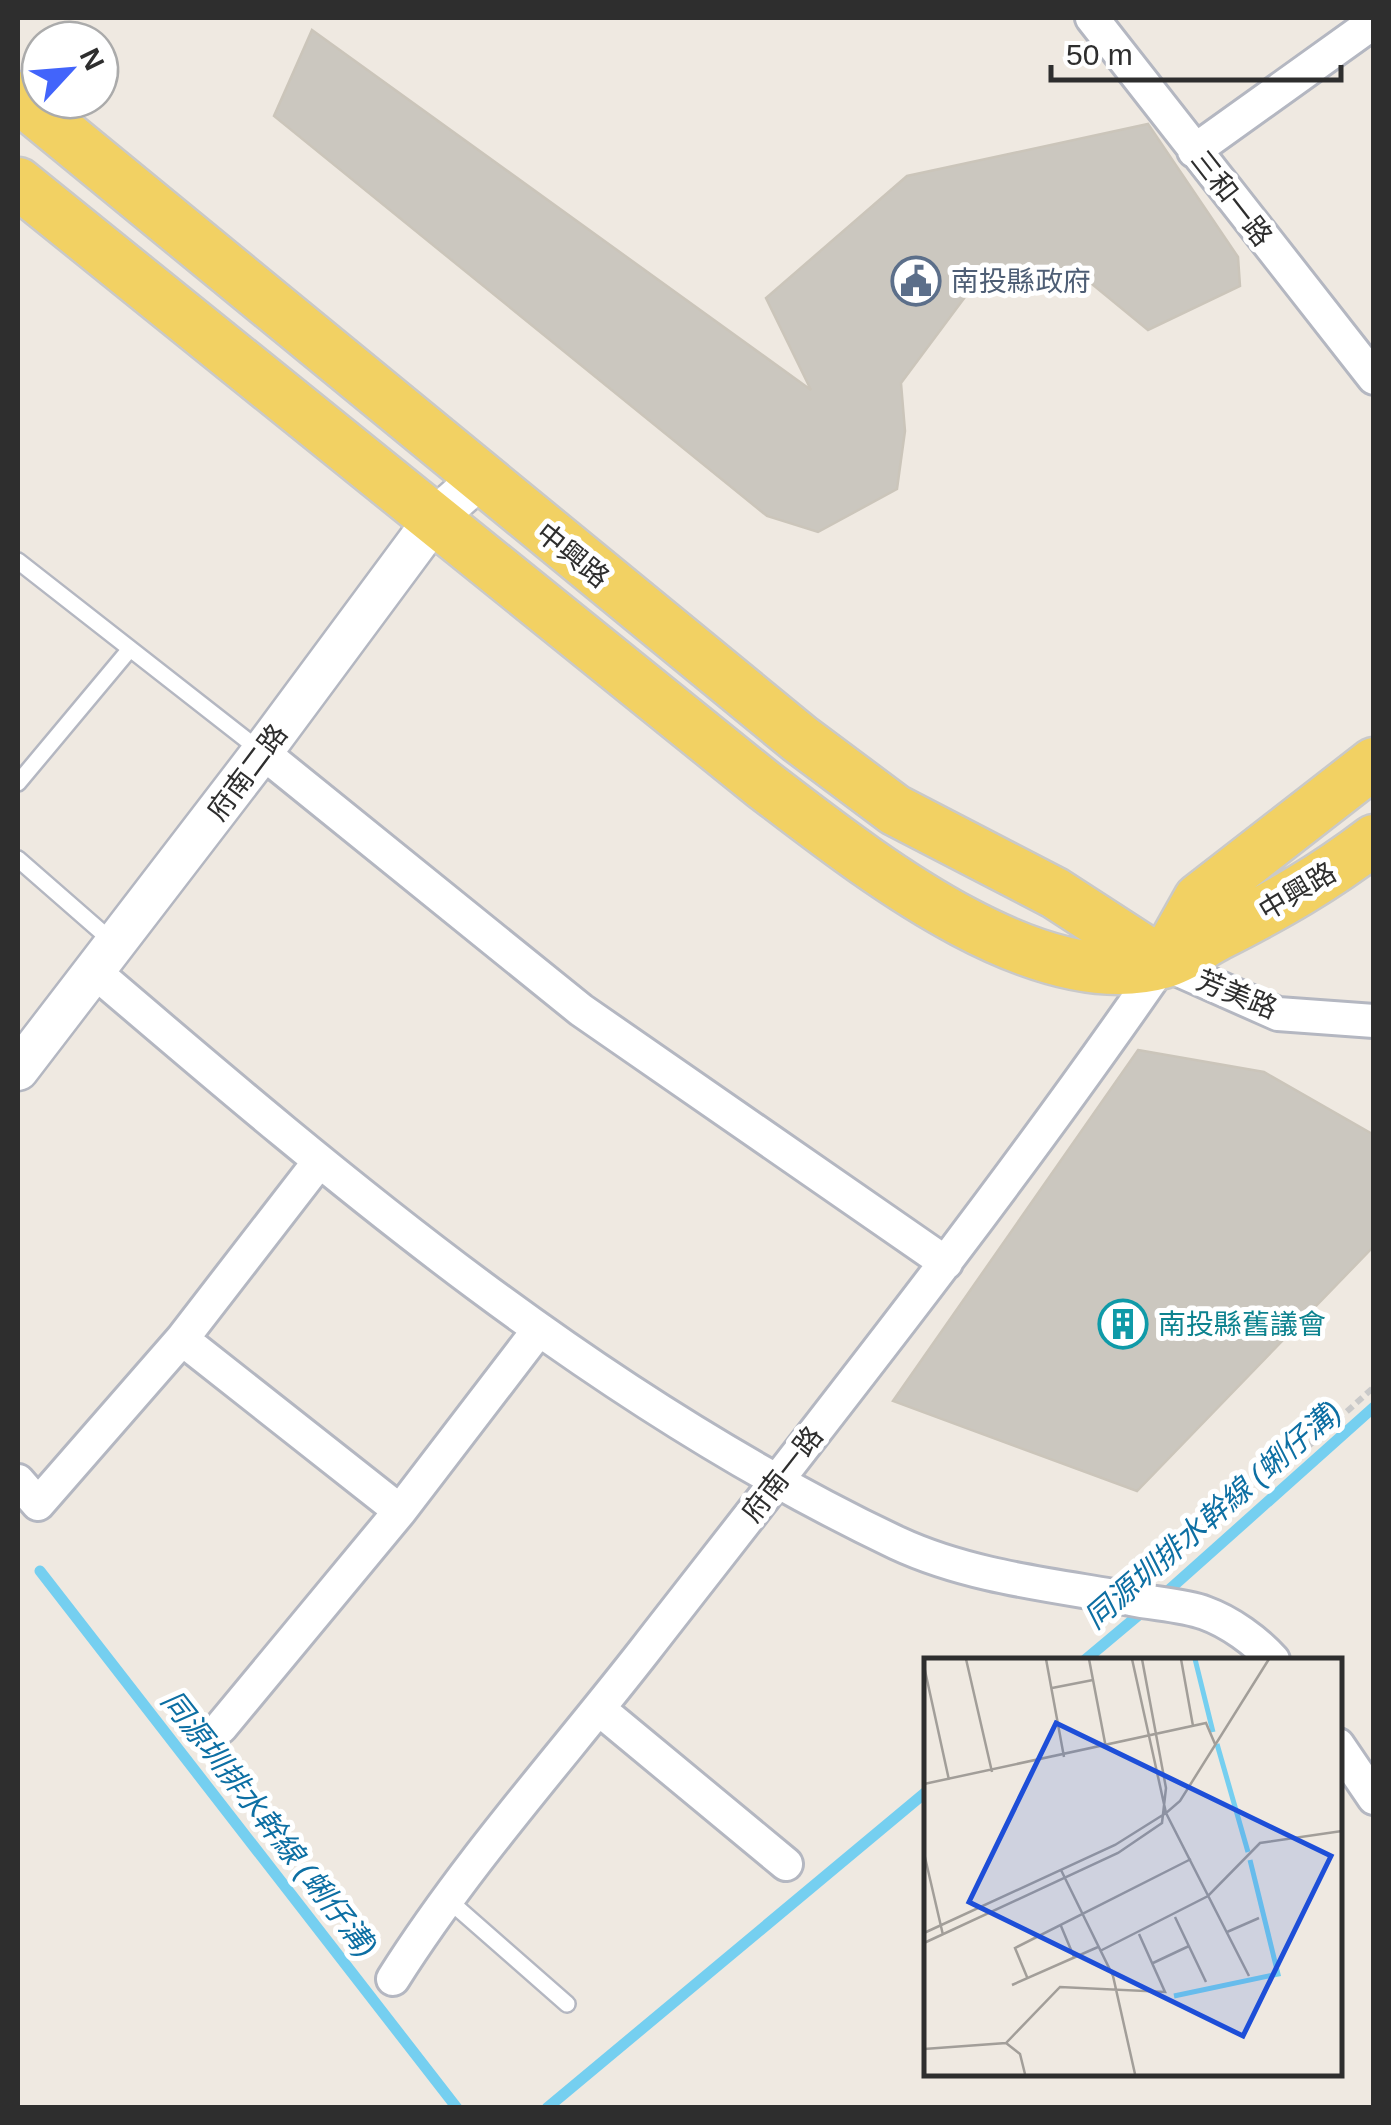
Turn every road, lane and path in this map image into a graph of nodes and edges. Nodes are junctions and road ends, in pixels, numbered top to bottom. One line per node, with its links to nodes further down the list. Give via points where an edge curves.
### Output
1 (1092, 18): 4 (street, 三和一路)
2 (1374, 22): 4 (street)
3 (18, 98): 7 (main road, 中興路)
4 (1194, 151): 6 (street, 三和一路)
5 (18, 183): 8 (main road, 中興路)
6 (1374, 378)
7 (480, 479): 8 (street, 府南二路); 11 (main road, 中興路)
8 (436, 517): 12 (street, 府南二路); 15 (main road, 中興路)
9 (18, 561): 10 (lane)
10 (130, 649): 12 (lane); 14 (lane)
11 (800, 739): 15 (main road); 19 (main road, 中興路, via 895,810 1055,893)
12 (262, 752): 18 (street, 府南二路); 23 (street, via 581,1010)
13 (1374, 763): 19 (main road, 中興路, via 1200,899)
14 (18, 783)
15 (764, 785): 19 (main road, 中興路, via 879,871 1025,952 1088,968)
16 (1374, 840): 19 (main road, 中興路, via 1316,885)
17 (18, 860): 18 (lane)
18 (106, 958): 21 (street, 府南二路); 22 (street)
19 (1163, 963): 20 (street, 芳美路, via 1278,1014); 23 (street, 府南一路)
20 (1374, 1021)
21 (18, 1070)
22 (318, 1162): 24 (street); 25 (street)
23 (946, 1262): 27 (street, 府南一路)
24 (537, 1332): 27 (street); 29 (street)
25 (182, 1339): 28 (street, via 38,1504); 29 (street)
26 (1374, 1387): 30 (path)
27 (778, 1479): 31 (street, via 899,1544 970,1569 1206,1613); 32 (street, 府南一路)
28 (18, 1481)
29 (400, 1511): 33 (street)
30 (1231, 1516)
31 (1271, 1658)
32 (599, 1708): 36 (street); 37 (street, 府南一路)
33 (220, 1727)
34 (1341, 1749): 35 (street)
35 (1374, 1798)
36 (786, 1864)
37 (444, 1897): 38 (street, 府南一路); 39 (lane)
38 (393, 1979)
39 (567, 2004)

